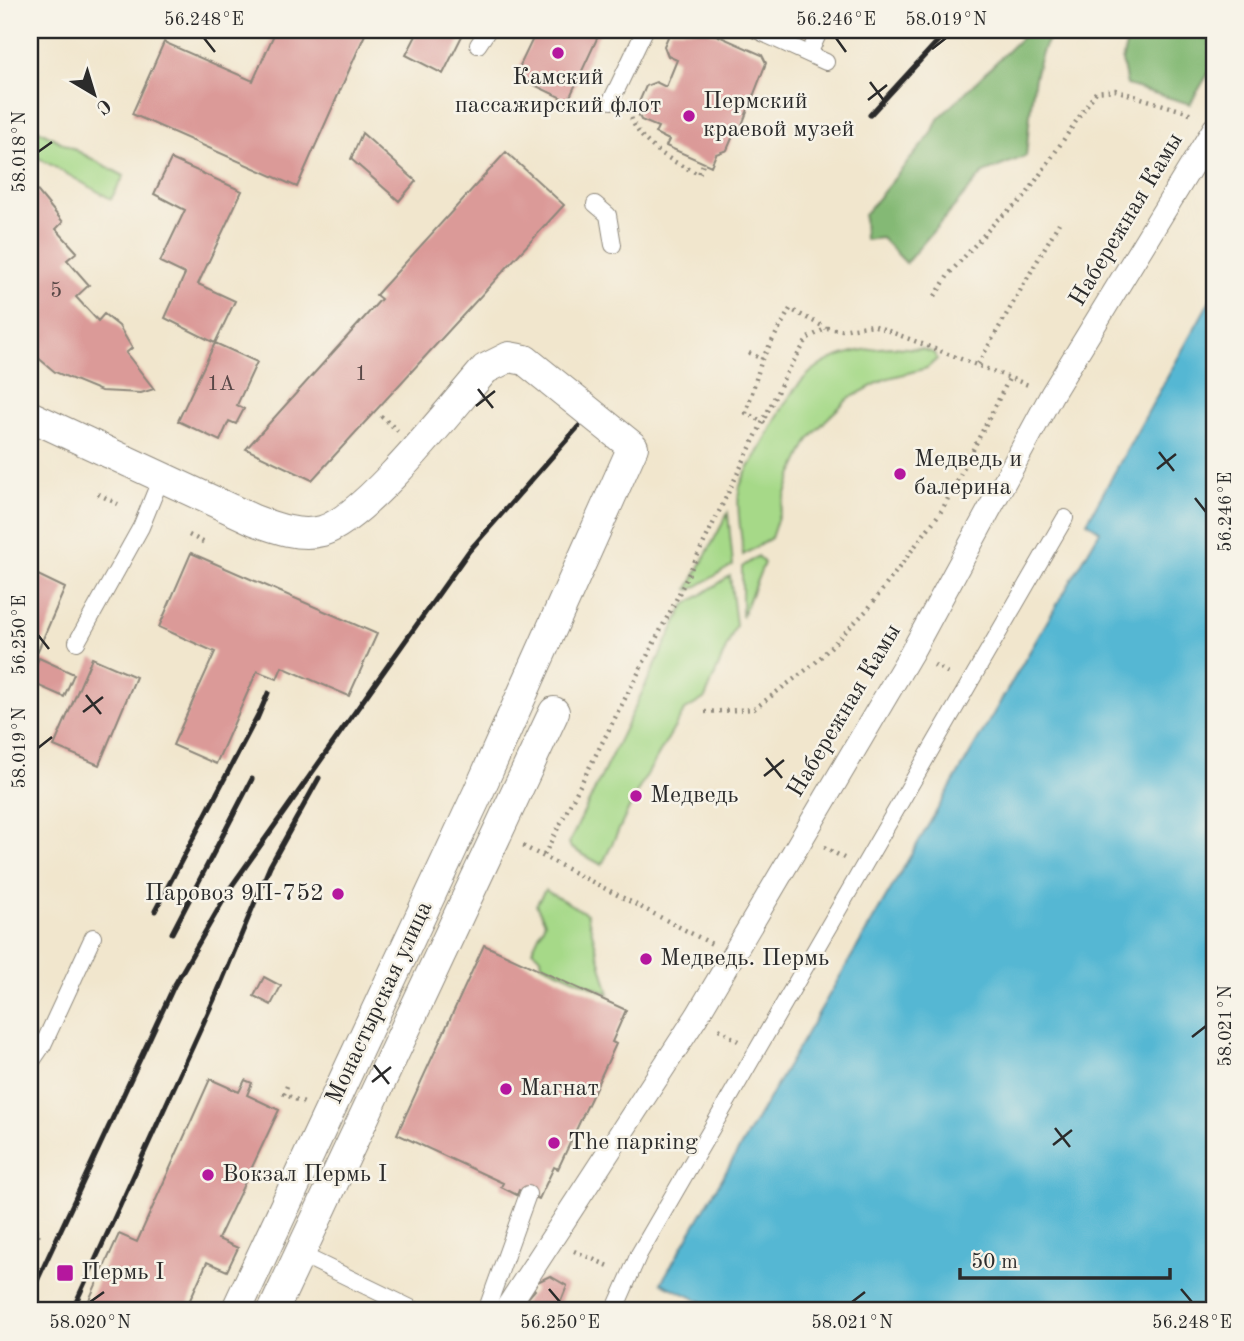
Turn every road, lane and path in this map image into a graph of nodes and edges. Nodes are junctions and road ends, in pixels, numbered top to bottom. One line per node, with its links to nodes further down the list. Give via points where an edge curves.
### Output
1 (488, 30): 5 (lane)
2 (645, 30): 8 (lane)
3 (756, 30): 6 (lane)
4 (820, 30): 6 (lane)
5 (478, 45)
6 (810, 54): 7 (lane)
7 (826, 62)
8 (611, 101)
9 (629, 108): 11 (path, via 636,128 666,159 699,174)
10 (1209, 123): 15 (path, via 1115,90 1096,92 1024,198 997,220); 21 (street, Набережная Камы)
11 (704, 162)
12 (595, 204): 14 (lane, via 608,215)
13 (1059, 223): 19 (path)
14 (613, 245)
15 (935, 296)
16 (827, 328): 18 (path, via 790,309); 19 (path, via 873,325); 23 (path, via 808,338)
17 (749, 353): 18 (path)
18 (762, 359): 23 (path, via 746,413)
19 (978, 364): 20 (path)
20 (1010, 377): 21 (path); 33 (path, via 942,510 868,609 814,664 754,709)
21 (1052, 394): 38 (street, Набережная Камы, via 912,652)
22 (30, 416): 24 (street)
23 (765, 423): 36 (path)
24 (161, 478): 30 (lane, via 141,527); 31 (street, Монастырская улица, via 284,531 322,531 363,506 485,369 509,357 525,360 633,447)
25 (98, 495): 26 (path)
26 (118, 504)
27 (1065, 518): 53 (lane, via 639,1254)
28 (189, 535): 29 (path)
29 (207, 544)
30 (77, 642)
31 (522, 694): 34 (street, Монастырская улица); 48 (street, Монастырская улица)
32 (554, 712): 34 (street, Монастырская улица)
33 (705, 712)
34 (508, 808): 45 (street, Монастырская улица)
35 (523, 846): 36 (path)
36 (544, 855): 38 (path)
37 (93, 937): 39 (lane)
38 (733, 955): 52 (street, Набережная Камы)
39 (30, 1064)
40 (288, 1086): 41 (path, via 284,1094)
41 (313, 1108)
42 (528, 1194): 51 (lane)
43 (30, 1227): 44 (path, via 40,1231)
44 (30, 1254)
45 (300, 1254): 49 (street, Монастырская улица); 50 (lane)
46 (581, 1254): 47 (path)
47 (611, 1266)
48 (236, 1311)
49 (273, 1311)
50 (417, 1311)
51 (486, 1311)
52 (505, 1311)
53 (614, 1311)

